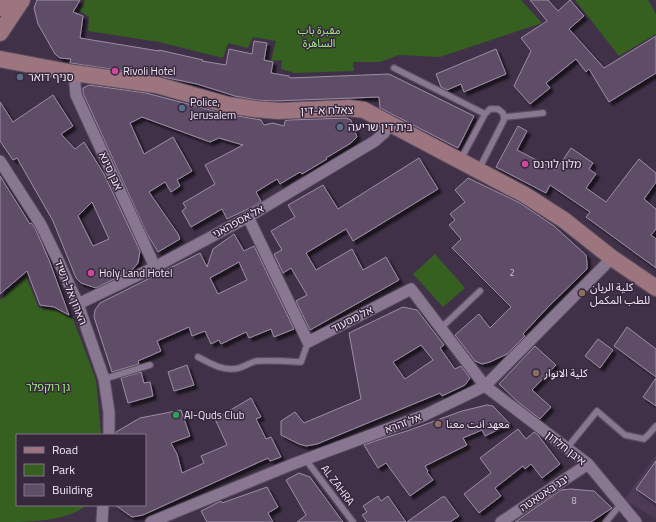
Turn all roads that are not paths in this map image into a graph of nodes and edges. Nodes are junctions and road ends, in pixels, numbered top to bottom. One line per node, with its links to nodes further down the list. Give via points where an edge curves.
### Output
1 (5, 0): 3 (street)
2 (22, 0): 4 (street)
3 (0, 8)
4 (0, 33)
5 (0, 59): 7 (street, צאלח א-דין)
6 (394, 68): 9 (lane)
7 (74, 73): 11 (street, צאלח א-דין, via 157,85 228,105 255,109 364,110); 17 (street, אבן סינא, via 76,95)
8 (543, 113): 10 (lane)
9 (485, 114): 10 (lane, via 496,108 502,111); 13 (lane)
10 (505, 117): 14 (lane)
11 (389, 124): 13 (street, צאלח א-דין); 15 (street, אל אספהאני, via 375,141)
12 (0, 161): 20 (street, הארון אל-רשיד, via 41,225)
13 (460, 161): 14 (street, צאלח א-דין)
14 (478, 171): 16 (street, צאלח א-דין, via 525,195 564,220)
15 (248, 216): 17 (street, אל אספהאני); 22 (street)
16 (612, 258): 18 (street, צאלח א-דין); 26 (street, אל זהרא)
17 (155, 267): 20 (street, אל אספהאני)
18 (656, 288)
19 (480, 291): 21 (lane)
20 (78, 304): 25 (street, הארון אל-רשיד)
21 (441, 328): 22 (street, אל מסעוד, via 411,289); 26 (street, אל מסעוד)
22 (308, 342): 23 (lane, via 301,362 267,360 229,370)
23 (198, 357)
24 (150, 365): 25 (lane)
25 (104, 379): 28 (street, הארון אל-רשיד)
26 (485, 386): 29 (street, איבן חלדון); 30 (street, אל זהרא, via 425,415)
27 (656, 426): 29 (lane, via 644,439 625,435 597,411)
28 (109, 434)
29 (567, 448): 31 (street, איבן חלדון)
30 (306, 460): 35 (street, אל זהרא); 36 (lane, AL ZAHRA)
31 (588, 464): 32 (street, איבן חלדון); 37 (street, יבנ באטאטה)
32 (621, 504): 38 (lane); 39 (street, איבן חלדון)
33 (103, 506): 34 (street)
34 (102, 522)
35 (151, 522)
36 (353, 522)
37 (501, 522)
38 (606, 522)
39 (636, 522)

